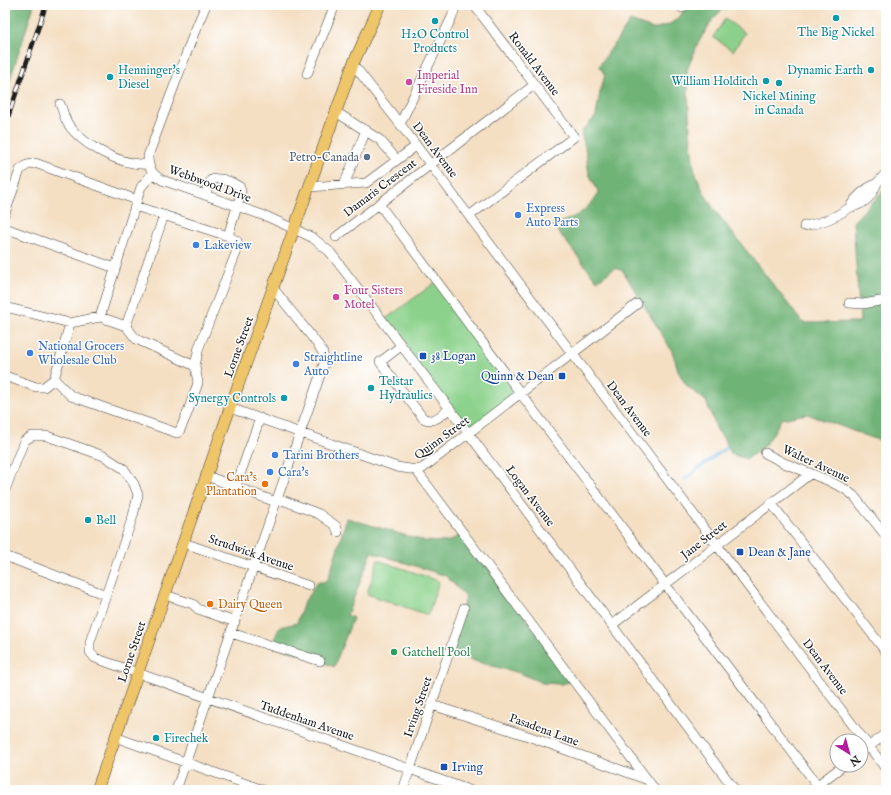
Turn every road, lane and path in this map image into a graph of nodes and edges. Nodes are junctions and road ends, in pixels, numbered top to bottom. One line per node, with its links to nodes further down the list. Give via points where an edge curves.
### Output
1 (206, 5): 15 (street, via 148,156)
2 (335, 5): 7 (street)
3 (380, 5): 6 (main road, Lorne Street)
4 (456, 5): 11 (street)
5 (474, 5): 8 (street, Ronald Avenue)
6 (353, 64): 10 (main road, Lorne Street); 11 (street, Dean Avenue)
7 (307, 74)
8 (534, 85): 16 (street, Damaris Crescent); 27 (street, Ronald Avenue, via 574,137)
9 (60, 104): 15 (street, via 67,123 91,144 110,156 137,165)
10 (336, 112): 12 (street); 20 (main road, Lorne Street)
11 (400, 124): 13 (street, Dean Avenue)
12 (366, 130): 14 (street, via 380,140); 19 (street)
13 (416, 146): 14 (street); 16 (street, Dean Avenue)
14 (397, 160): 19 (street, via 366,183)
15 (148, 164): 17 (street, Webbwood Drive)
16 (430, 165): 23 (street, Damaris Crescent); 27 (street, Dean Avenue)
17 (153, 173): 21 (street, Webbwood Drive, via 162,180); 22 (street, via 141,187)
18 (886, 173): 28 (street, via 870,197 860,205)
19 (344, 185): 20 (street)
20 (309, 187): 30 (main road, Lorne Street)
21 (205, 195): 24 (street, Webbwood Drive); 24 (street, via 211,180 223,179 240,187)
22 (136, 203): 25 (street, via 35,163 20,170); 26 (street); 33 (street)
23 (379, 204): 32 (street, Damaris Crescent); 47 (street)
24 (237, 206): 30 (street, Webbwood Drive); 31 (street)
25 (5, 213)
26 (164, 215): 31 (street); 41 (street)
27 (469, 216): 43 (street, Dean Avenue)
28 (804, 226)
29 (5, 228): 33 (street)
30 (294, 230): 34 (main road, Lorne Street); 42 (street, Logan Avenue, via 313,238 330,252)
31 (228, 236): 44 (street, via 237,241 238,248 199,347)
32 (336, 237)
33 (116, 268): 39 (street)
34 (273, 288): 48 (main road, Lorne Street); 51 (street, via 319,346 324,358)
35 (886, 300): 36 (street, via 863,304)
36 (849, 302)
37 (637, 304): 43 (street, Quinn Street)
38 (5, 308): 40 (street)
39 (100, 317): 40 (street); 41 (street)
40 (70, 323): 46 (street)
41 (126, 326): 44 (street, via 136,339)
42 (401, 346): 49 (street, Logan Avenue); 49 (street, via 380,362 418,412 423,418 432,421)
43 (572, 354): 47 (street, Quinn Street); 64 (street, Dean Avenue)
44 (195, 366): 46 (street, via 198,383 177,433 71,396)
45 (5, 376): 46 (street, via 36,387 44,387)
46 (54, 379)
47 (521, 394): 52 (street, Quinn Street); 67 (street)
48 (230, 408): 50 (street, Quinn Street); 56 (main road, Lorne Street)
49 (449, 409): 52 (street, Logan Avenue)
50 (260, 418): 51 (street, Quinn Street); 57 (street)
51 (300, 433): 54 (street, Quinn Street, via 397,467); 59 (street)
52 (469, 434): 54 (street, Quinn Street, via 423,468); 73 (street, Logan Avenue)
53 (765, 452): 55 (street, Walter Avenue)
54 (416, 470): 88 (street)
55 (810, 474): 60 (street, Jane Street); 62 (street, Walter Avenue, via 836,484 854,496)
56 (207, 476): 57 (street); 63 (main road, Lorne Street)
57 (236, 486): 59 (street)
58 (5, 490): 70 (street, via 24,441 32,436 47,436 104,456 124,469 138,495)
59 (277, 500): 61 (street, via 319,514 336,526); 66 (street)
60 (771, 503): 64 (street, Jane Street); 75 (street)
61 (338, 532)
62 (886, 536)
63 (184, 543): 66 (street, Strudwick Avenue); 69 (main road, Lorne Street)
64 (717, 545): 67 (street, Jane Street); 80 (street, Dean Avenue)
65 (5, 556): 70 (street)
66 (254, 566): 68 (street, Strudwick Avenue); 72 (street)
67 (666, 584): 73 (street, Jane Street); 89 (street)
68 (309, 586)
69 (165, 595): 72 (street); 77 (main road, Lorne Street)
70 (106, 596): 77 (street, Tuddenham Avenue, via 90,642 90,652 95,658)
71 (464, 608): 79 (street, Irving Street)
72 (235, 622): 74 (street)
73 (612, 625): 96 (street, Logan Avenue)
74 (231, 633): 76 (street); 78 (street)
75 (886, 652)
76 (320, 661)
77 (138, 674): 78 (street, Tuddenham Avenue); 82 (main road, Lorne Street)
78 (208, 699): 84 (street); 86 (street, Tuddenham Avenue)
79 (432, 704): 86 (street, Irving Street); 88 (street, Pasadena Lane)
80 (859, 733)
81 (886, 734): 83 (street)
82 (115, 737): 84 (street); 90 (main road, Lorne Street)
83 (869, 746): 85 (street, Dean Avenue)
84 (186, 762): 91 (street); 92 (street)
85 (886, 768)
86 (410, 770): 93 (street, Irving Street); 94 (street, Tuddenham Avenue)
87 (835, 773): 89 (street)
88 (648, 780): 95 (street)
89 (817, 788)
90 (97, 790)
91 (176, 790)
92 (263, 790)
93 (403, 790)
94 (468, 790)
95 (655, 790)
96 (735, 790)

